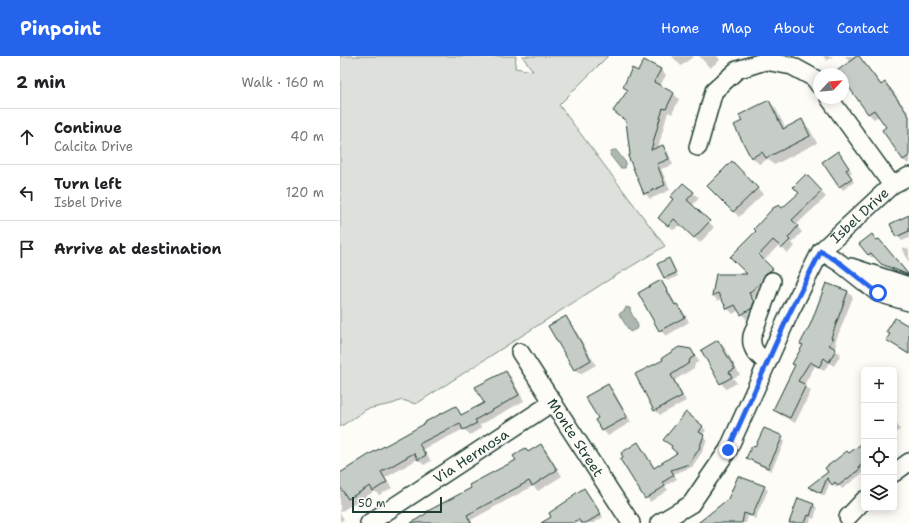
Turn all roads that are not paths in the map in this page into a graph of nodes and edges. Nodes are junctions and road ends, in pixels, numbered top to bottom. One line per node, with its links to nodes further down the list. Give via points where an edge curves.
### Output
1 (813, 77): 3 (street, via 792,66 765,61 737,70 714,92)
2 (833, 104): 5 (street)
3 (698, 148)
4 (909, 176): 5 (street, Isbel Drive)
5 (892, 185): 6 (street, Isbel Drive)
6 (821, 251): 7 (street); 12 (street, Isbel Drive)
7 (840, 263): 9 (street); 10 (street, via 878,293)
8 (772, 281): 12 (street, via 751,343 754,351)
9 (909, 286)
10 (909, 302)
11 (520, 352): 13 (street, Monte Street)
12 (767, 363): 20 (street, Isbel Drive, via 728,450 691,504)
13 (553, 402): 18 (street, Via Hermosa); 19 (street, Monte Street)
14 (909, 462): 15 (street)
15 (897, 471)
16 (861, 503): 17 (street)
17 (848, 517)
18 (369, 523)
19 (631, 523)
20 (659, 523)

